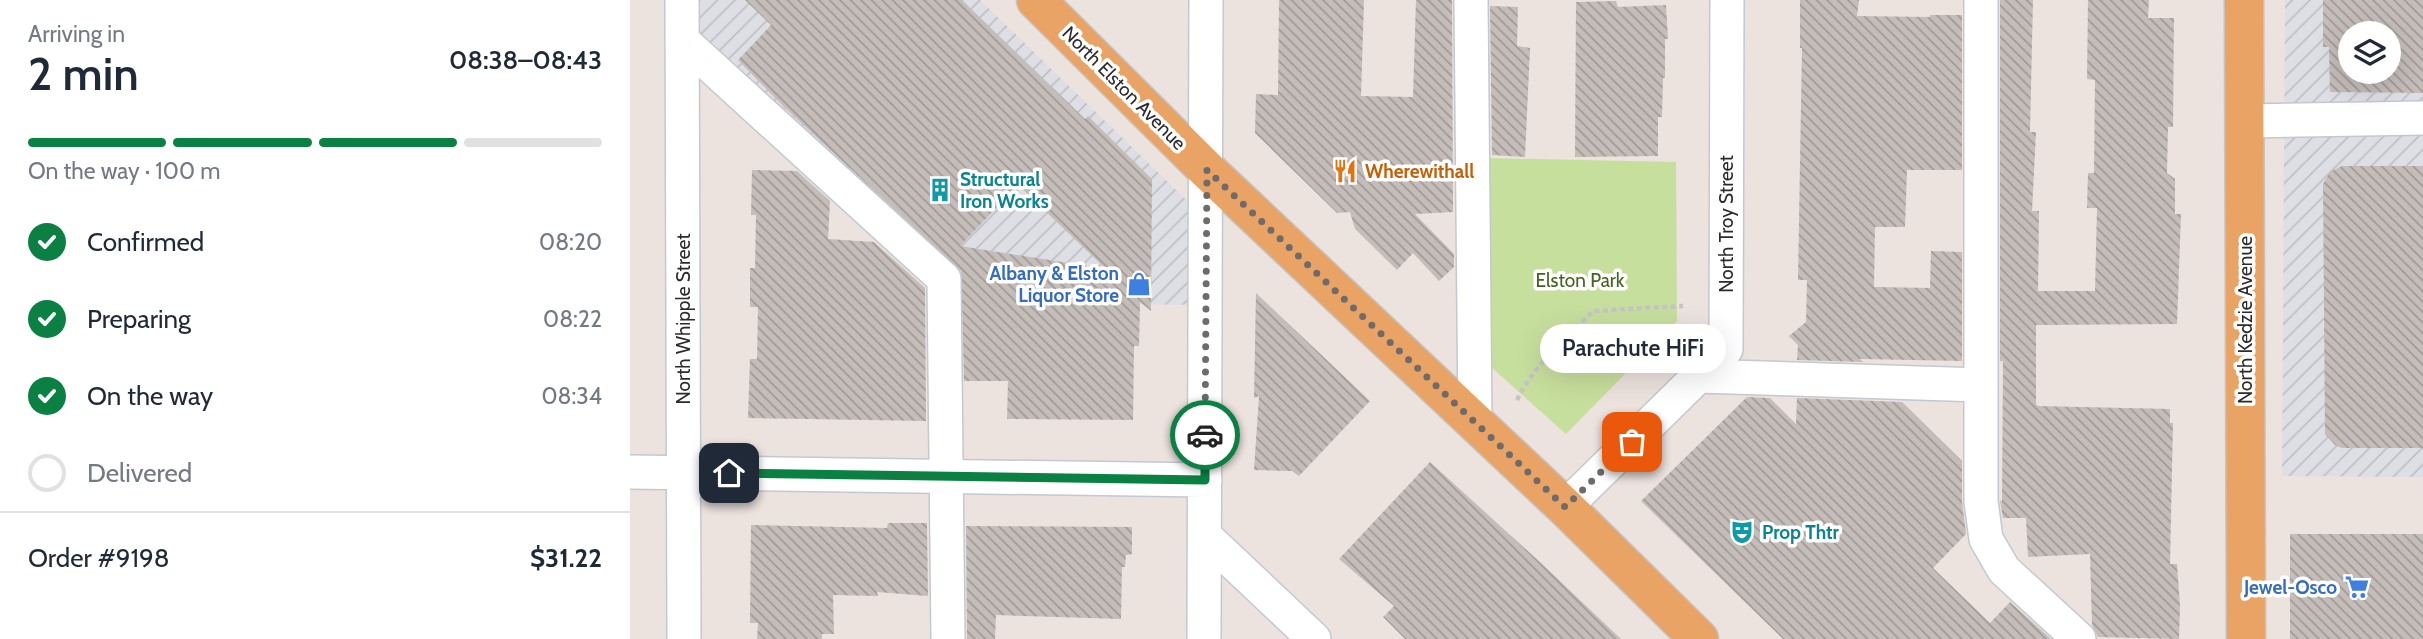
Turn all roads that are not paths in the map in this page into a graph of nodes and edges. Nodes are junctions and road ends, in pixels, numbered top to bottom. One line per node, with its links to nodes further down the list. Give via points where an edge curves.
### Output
1 (682, 0): 8 (street, North Whipple Street)
2 (1036, 0): 11 (main road, North Elston Avenue)
3 (1206, 0): 11 (street)
4 (1471, 0): 14 (street)
5 (1727, 0): 12 (street, North Troy Street, via 1726,349)
6 (1982, 0): 13 (street)
7 (2244, 0): 10 (main road, North Kedzie Avenue)
8 (682, 40): 16 (street, North Whipple Street); 17 (street, via 944,279)
9 (2423, 118): 10 (street)
10 (2245, 121): 27 (main road, North Kedzie Avenue)
11 (1207, 170): 14 (main road, North Elston Avenue); 18 (street)
12 (1698, 376): 13 (street); 19 (street, North Troy Street)
13 (1981, 385): 26 (street, via 1981,501 1986,539 2004,570)
14 (1475, 422): 19 (main road, North Elston Avenue)
15 (630, 472): 16 (street)
16 (684, 473): 17 (street); 21 (street, North Whipple Street)
17 (948, 476): 18 (street); 22 (street)
18 (1205, 480): 20 (street)
19 (1565, 507): 25 (main road, North Elston Avenue)
20 (1205, 536): 23 (street); 24 (street)
21 (684, 639)
22 (948, 639)
23 (1204, 639)
24 (1314, 639)
25 (1699, 639)
26 (2079, 639)
27 (2246, 639)

